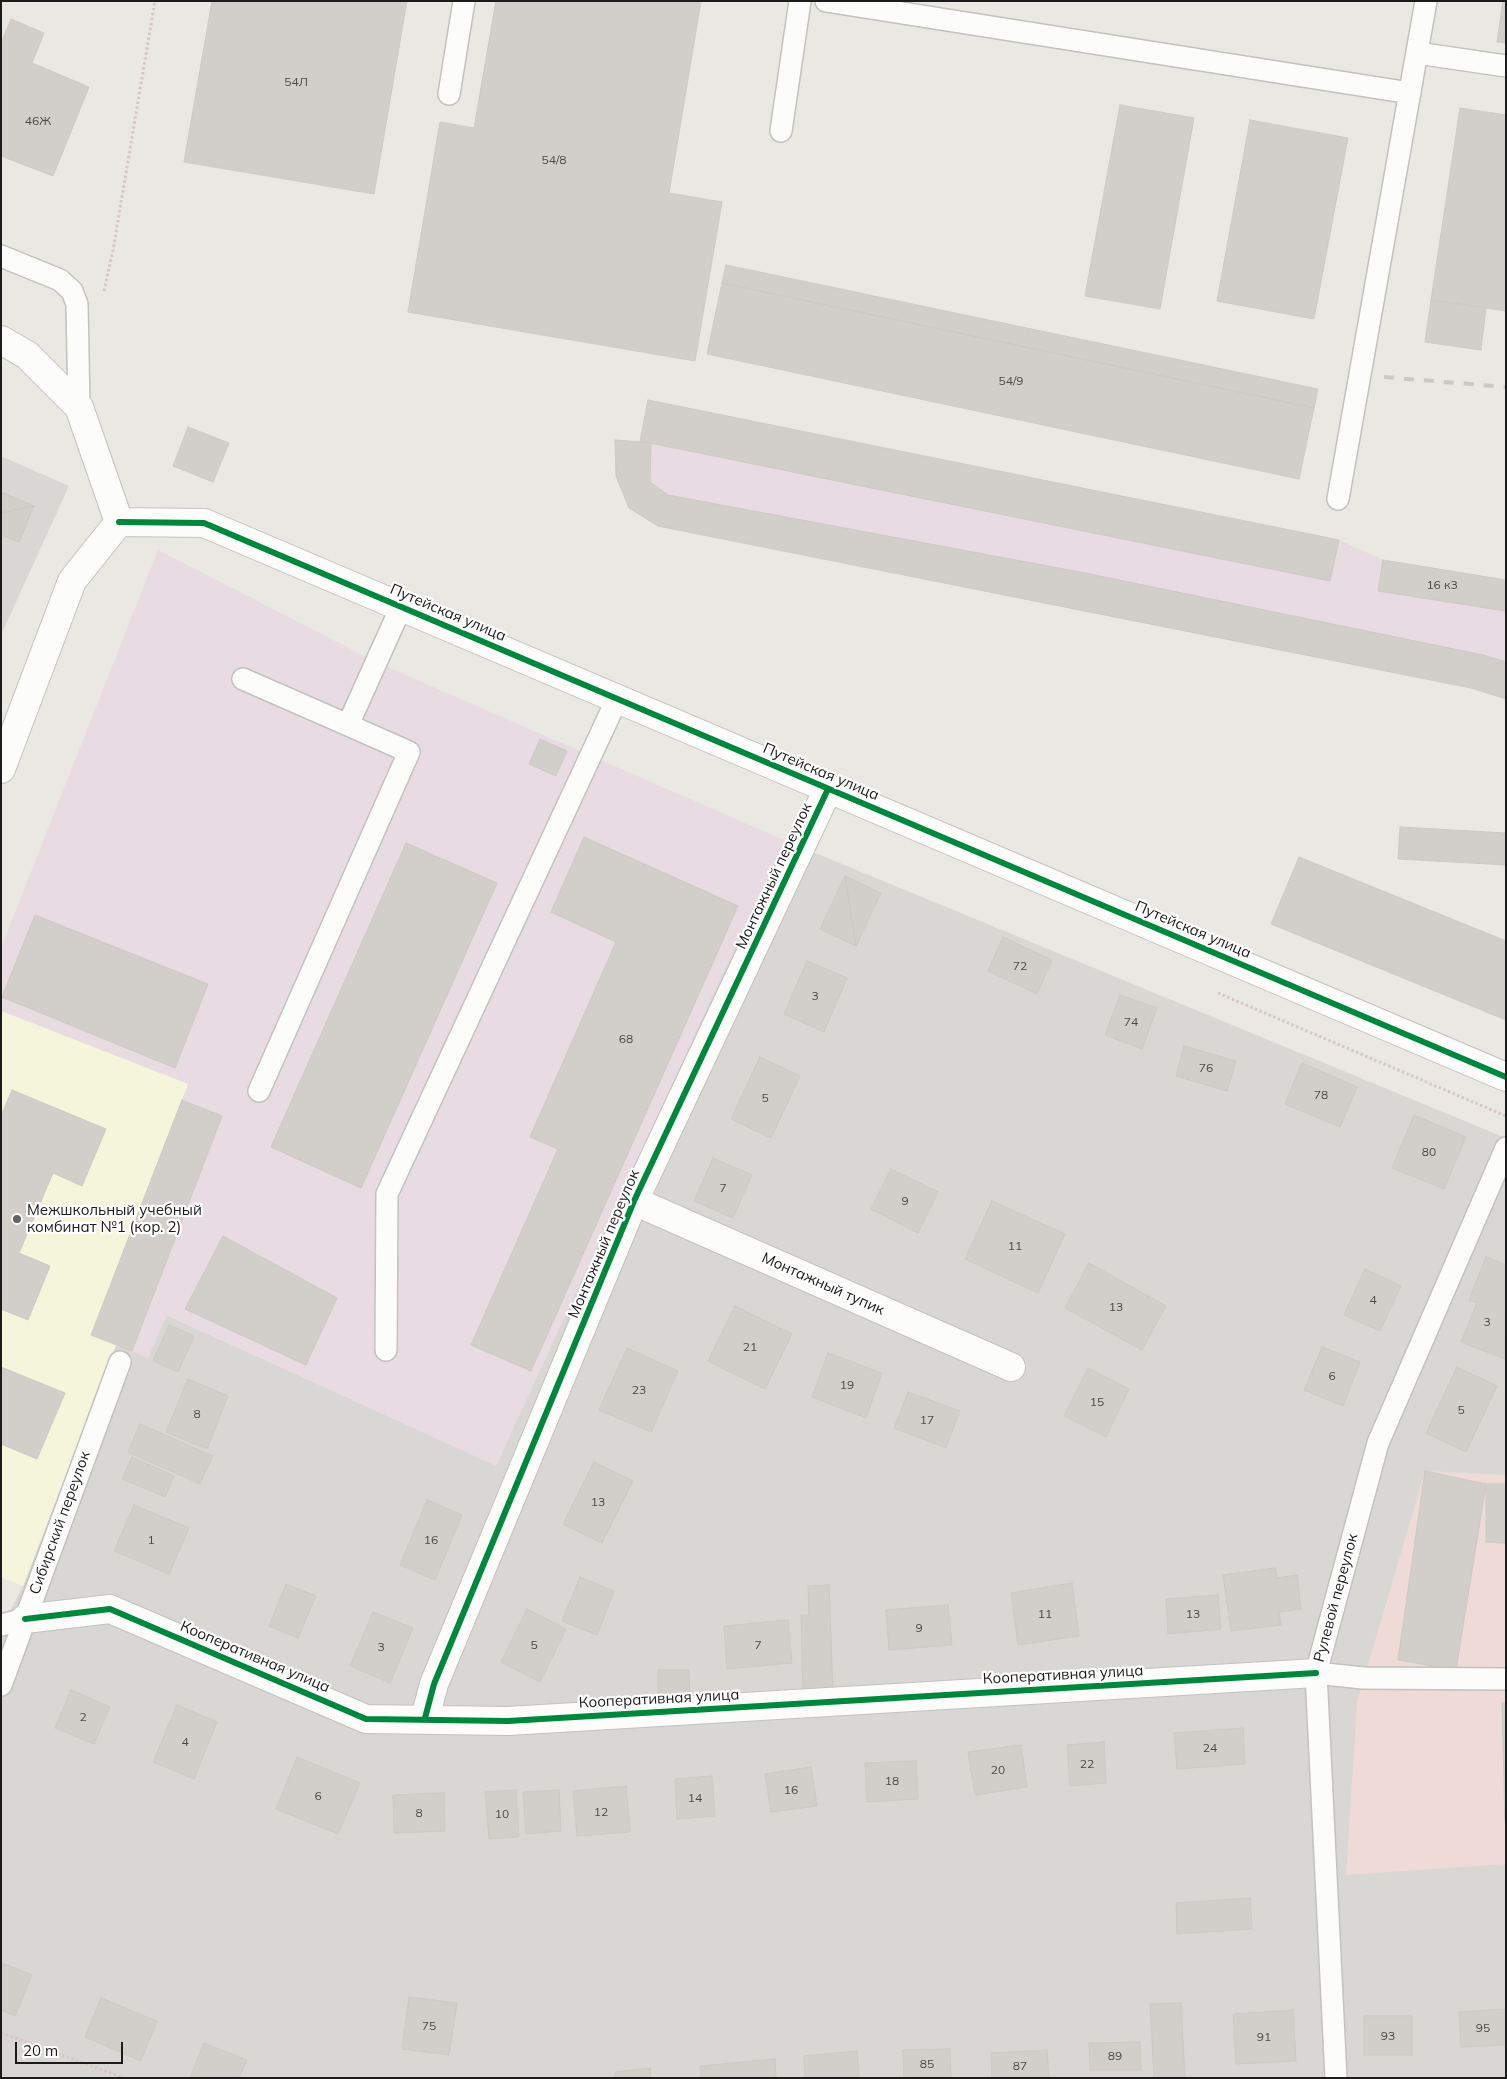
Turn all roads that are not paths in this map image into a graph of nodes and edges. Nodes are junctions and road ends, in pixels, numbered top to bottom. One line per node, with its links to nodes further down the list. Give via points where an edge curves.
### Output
1 (464, 1): 8 (lane)
2 (800, 1): 9 (lane)
3 (826, 1): 7 (lane)
4 (1426, 1): 5 (lane)
5 (1417, 52): 6 (lane); 7 (lane)
6 (1506, 66)
7 (1410, 93): 13 (lane)
8 (449, 94)
9 (781, 131)
10 (1, 256): 12 (lane, via 60,280 72,291 77,304)
11 (1, 340): 12 (street, via 27,355)
12 (79, 407): 14 (street)
13 (1338, 499)
14 (119, 522): 15 (street, Путейская улица, via 204,523); 19 (street, via 72,581)
15 (402, 607): 17 (street, Путейская улица); 18 (lane)
16 (244, 678): 18 (lane)
17 (617, 699): 20 (street, Путейская улица); 25 (lane, via 387,1194)
18 (348, 725): 22 (lane, via 409,752)
19 (1, 769)
20 (828, 789): 21 (street, Путейская улица); 24 (street, Монтажный переулок)
21 (1506, 1076)
22 (259, 1091)
23 (1506, 1148): 29 (lane, Рулевой переулок, via 1378,1443)
24 (634, 1202): 27 (street, Монтажный тупик); 32 (street, Монтажный переулок, via 434,1684)
25 (386, 1350)
26 (120, 1362): 28 (lane, Сибирский переулок)
27 (1011, 1367)
28 (13, 1622): 31 (lane, Сибирский переулок); 32 (street, Кооперативная улица, via 110,1609 366,1718)
29 (1316, 1673): 30 (lane, via 1363,1678); 32 (street, Кооперативная улица, via 508,1720); 33 (lane, Рулевой переулок)
30 (1506, 1679)
31 (1, 1685)
32 (425, 1718)
33 (1336, 2078)

